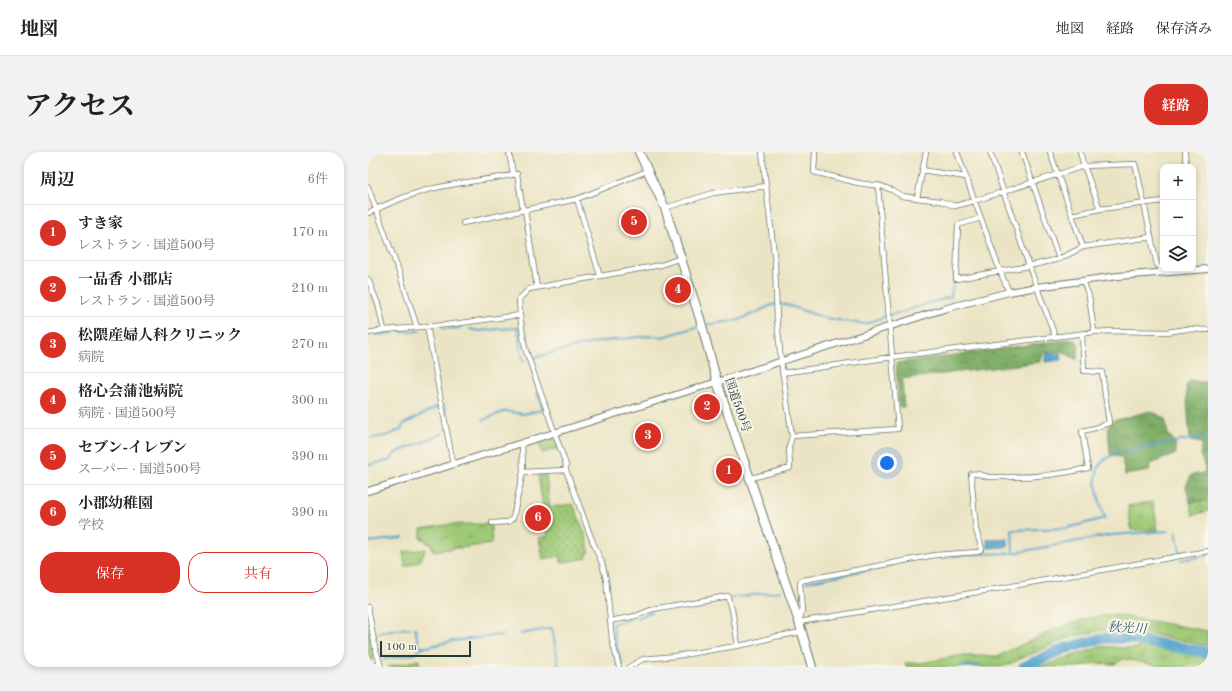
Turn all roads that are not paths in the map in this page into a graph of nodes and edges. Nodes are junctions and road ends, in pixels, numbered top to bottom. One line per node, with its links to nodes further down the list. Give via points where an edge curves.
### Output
1 (509, 152): 16 (street)
2 (639, 152): 15 (highway, 国道500号)
3 (762, 152): 21 (street)
4 (815, 152): 20 (street, via 814,172 858,183)
5 (926, 152): 14 (street)
6 (957, 152): 18 (street)
7 (990, 152): 23 (street)
8 (1022, 152): 19 (street)
9 (1050, 152): 17 (street)
10 (1080, 152): 13 (street)
11 (1185, 152): 12 (street)
12 (1186, 164)
13 (1084, 166): 17 (street); 28 (street, via 1135,164); 31 (street)
14 (922, 170): 18 (street); 24 (street)
15 (647, 171): 25 (street); 29 (highway, 国道500号)
16 (513, 174): 30 (street, via 421,192); 32 (street, via 517,174)
17 (1058, 174): 19 (street); 34 (street)
18 (966, 178): 26 (street)
19 (1032, 182): 23 (street); 40 (street)
20 (878, 185): 24 (street, via 902,196); 55 (street)
21 (766, 186): 29 (street, via 712,193); 64 (street, via 775,262 776,320)
22 (368, 187): 30 (street)
23 (1004, 191): 26 (street); 41 (street)
24 (917, 198): 26 (street, via 955,206)
25 (577, 199): 32 (street); 47 (street)
26 (974, 201): 35 (street)
27 (1160, 201): 28 (street)
28 (1144, 203): 31 (street); 37 (street)
29 (665, 208): 39 (highway, 国道500号)
30 (376, 209): 33 (street); 56 (street)
31 (1100, 209): 34 (street)
32 (524, 210): 36 (street); 51 (street)
33 (368, 213)
34 (1072, 215): 38 (street)
35 (981, 218): 45 (street); 45 (street, via 958,224 956,279)
36 (463, 224)
37 (1151, 237): 38 (street); 42 (street, via 1157,265)
38 (1083, 247): 40 (street)
39 (681, 258): 47 (street, via 661,265); 66 (highway, 国道500号)
40 (1059, 259): 41 (street)
41 (1029, 266): 45 (street); 50 (street)
42 (1160, 267)
43 (1208, 269): 44 (street)
44 (1196, 270)
45 (1000, 271): 52 (street)
46 (1161, 272): 49 (street)
47 (600, 276): 51 (street)
48 (368, 279): 57 (street, via 378,304)
49 (1083, 281): 50 (street); 59 (street, via 1089,296)
50 (1037, 287): 52 (street); 62 (street)
51 (537, 288): 53 (street, via 530,289 519,300)
52 (1009, 292): 55 (street)
53 (520, 315): 54 (street); 67 (street, via 525,348)
54 (426, 326): 56 (street); 70 (street)
55 (889, 326): 63 (street); 64 (street)
56 (417, 327): 57 (street)
57 (384, 330): 60 (street)
58 (1208, 330): 59 (street)
59 (1094, 332): 61 (street)
60 (368, 333)
61 (1082, 334): 62 (street); 79 (street, via 1084,371 1102,372 1109,423 1082,431 1088,468 1038,476 989,477 971,474 976,530 982,549 978,552 935,554 801,581 802,611)
62 (1055, 336): 63 (street)
63 (892, 357): 65 (street); 68 (street, via 898,429)
64 (781, 361): 65 (street); 66 (street)
65 (782, 373): 68 (street)
66 (717, 382): 67 (street); 73 (highway, 国道500号)
67 (555, 433): 69 (street); 71 (street)
68 (792, 436): 73 (street, via 789,447 790,468)
69 (522, 443): 70 (street); 72 (street)
70 (453, 464): 74 (street)
71 (566, 470): 72 (street); 78 (street, via 602,563)
72 (523, 472): 75 (street, via 513,518 508,522)
73 (751, 478): 79 (highway, 国道500号)
74 (368, 492)
75 (492, 523)
76 (1208, 551): 79 (street)
77 (368, 607): 82 (street)
78 (610, 621): 81 (street, via 636,616 653,609 728,596); 84 (street)
79 (799, 622): 80 (highway, 国道500号)
80 (802, 632): 81 (street); 86 (highway, 国道500号)
81 (738, 645): 85 (street, via 643,659)
82 (381, 665): 83 (street)
83 (371, 666)
84 (619, 667)
85 (629, 667)
86 (812, 667)

